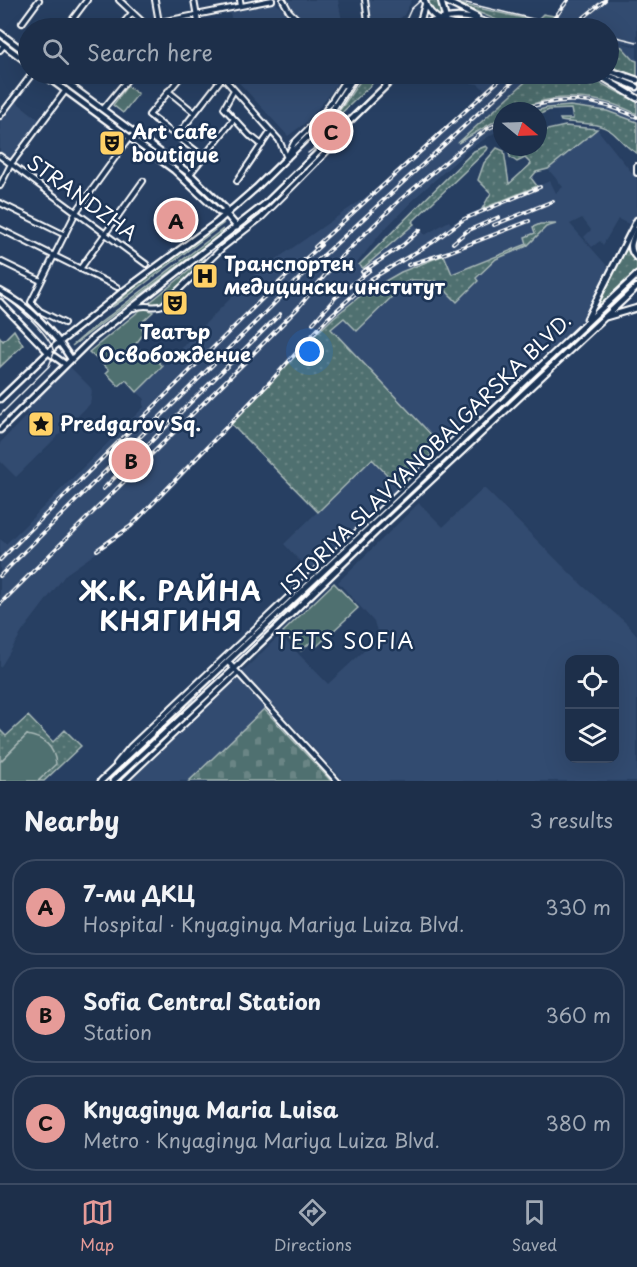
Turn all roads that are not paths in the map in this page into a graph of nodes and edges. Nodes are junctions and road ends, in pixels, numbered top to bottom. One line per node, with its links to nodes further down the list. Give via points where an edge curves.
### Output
1 (39, 0): 15 (street)
2 (87, 0): 16 (street)
3 (119, 0): 13 (street)
4 (155, 0): 19 (street)
5 (194, 0): 14 (street)
6 (240, 0): 12 (street)
7 (272, 0): 12 (street)
8 (283, 0): 22 (street)
9 (365, 0): 23 (street)
10 (442, 0): 26 (main road); 27 (main road)
11 (424, 2): 24 (main road); 25 (main road)
12 (241, 6): 14 (street)
13 (132, 13): 17 (street); 18 (street)
14 (196, 14): 20 (street); 21 (street)
15 (26, 18)
16 (74, 18)
17 (128, 18)
18 (137, 18)
19 (158, 18)
20 (178, 18)
21 (197, 18)
22 (296, 18)
23 (368, 18)
24 (421, 18)
25 (436, 18)
26 (444, 18)
27 (478, 18)
28 (0, 33): 30 (main road)
29 (2, 43): 31 (street); 32 (main road)
30 (18, 46)
31 (0, 50)
32 (18, 55)
33 (619, 74): 35 (main road)
34 (619, 80): 47 (main road)
35 (637, 80)
36 (24, 84): 54 (street)
37 (57, 84): 48 (main road)
38 (69, 84): 52 (main road)
39 (124, 84): 52 (street)
40 (174, 84): 50 (street)
41 (214, 84): 53 (street)
42 (228, 84): 49 (street)
43 (344, 84): 61 (street, via 317,120)
44 (347, 84): 65 (main road, via 327,118)
45 (388, 84): 56 (main road)
46 (614, 84): 51 (main road)
47 (637, 87)
48 (66, 90): 59 (main road); 66 (street)
49 (234, 90): 55 (street, via 224,108); 57 (street)
50 (168, 91): 53 (street); 58 (street, via 149,115)
51 (637, 98)
52 (103, 109): 69 (main road)
53 (195, 113): 58 (street)
54 (0, 116)
55 (234, 118): 62 (street); 64 (street)
56 (347, 124): 77 (main road); 94 (street, via 342,135 262,217 222,248 164,305 144,305)
57 (271, 132): 60 (street); 62 (street)
58 (177, 136): 64 (street)
59 (130, 137): 74 (street); 75 (main road)
60 (279, 140): 61 (street); 65 (street)
61 (289, 143): 65 (street)
62 (262, 145): 71 (street)
63 (0, 156): 66 (street, STRANDZHA)
64 (204, 157): 69 (street)
65 (287, 158): 75 (main road)
66 (11, 164): 72 (street); 74 (street, STRANDZHA)
67 (637, 166): 68 (street)
68 (637, 173)
69 (190, 174): 75 (main road, via 225,208)
70 (143, 181): 80 (street)
71 (237, 181)
72 (0, 186)
73 (0, 203): 81 (street)
74 (76, 212): 80 (street, STRANDZHA); 81 (street)
75 (226, 214): 77 (main road); 98 (main road)
76 (637, 220): 97 (main road)
77 (237, 227): 94 (main road)
78 (0, 229): 82 (street)
79 (637, 230): 83 (main road, via 631,247)
80 (105, 234): 85 (street, STRANDZHA); 86 (street)
81 (64, 235): 82 (street)
82 (54, 256): 86 (street); 88 (street)
83 (637, 258)
84 (0, 261): 88 (street)
85 (146, 264)
86 (80, 269): 89 (street)
87 (637, 275): 97 (main road, ISTORIYA SLAVYANOBALGARSKA BLVD.)
88 (41, 281): 96 (street, via 31,302)
89 (117, 287)
90 (637, 287): 95 (main road, ISTORIYA SLAVYANOBALGARSKA BLVD.)
91 (0, 291): 98 (main road, via 24,305)
92 (0, 302): 99 (main road)
93 (637, 308): 95 (main road)
94 (122, 314): 100 (main road)
95 (603, 318): 106 (main road, ISTORIYA SLAVYANOBALGARSKA BLVD.)
96 (64, 323)
97 (584, 324): 105 (main road, ISTORIYA SLAVYANOBALGARSKA BLVD.)
98 (59, 342): 99 (main road); 100 (main road)
99 (48, 352): 101 (main road); 102 (main road)
100 (71, 359): 101 (main road)
101 (65, 364): 104 (main road)
102 (0, 399)
103 (477, 418): 107 (street, ISTORIYA SLAVYANOBALGARSKA BLVD., via 124,755)
104 (0, 430)
105 (228, 662): 106 (street); 107 (main road, ISTORIYA SLAVYANOBALGARSKA BLVD.)
106 (236, 671): 108 (main road, ISTORIYA SLAVYANOBALGARSKA BLVD.); 109 (street, ISTORIYA SLAVYANOBALGARSKA BLVD.); 110 (street)
107 (103, 780)
108 (113, 781)
109 (124, 781)
110 (337, 781)

